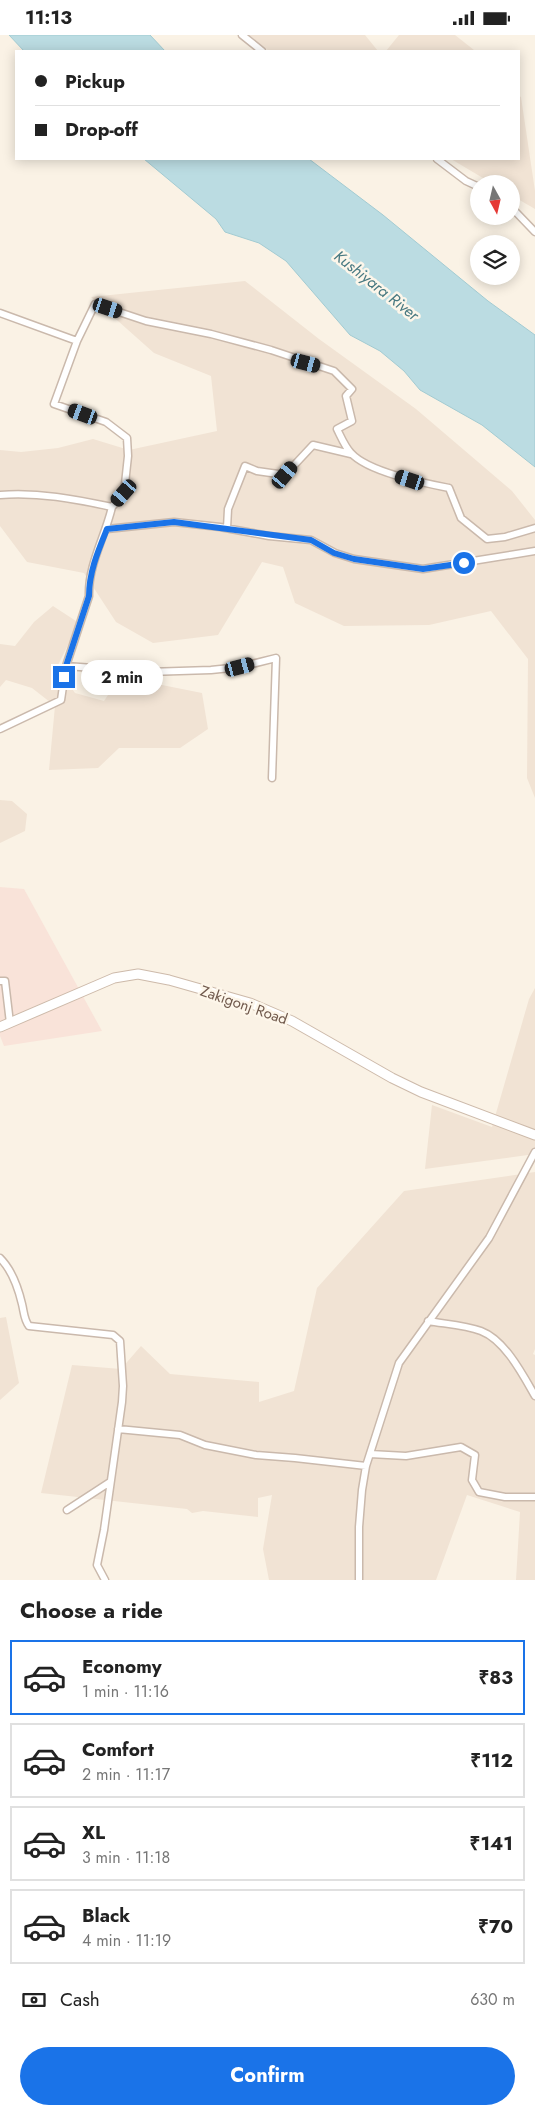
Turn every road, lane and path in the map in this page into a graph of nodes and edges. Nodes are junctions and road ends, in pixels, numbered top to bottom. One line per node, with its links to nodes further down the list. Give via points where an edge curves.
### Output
1 (242, 35): 2 (street)
2 (261, 50)
3 (438, 160): 4 (street)
4 (470, 183)
5 (520, 216): 6 (street)
6 (535, 232)
7 (0, 313): 8 (street)
8 (76, 341): 9 (street, via 95,304 146,321 235,339 334,371 352,389 346,396 352,421 337,429); 11 (street, via 54,403 106,422 127,438 124,493)
9 (351, 454): 12 (street, via 375,468 449,488 461,518 488,539); 14 (street, via 313,445 285,475 245,466 228,509)
10 (0, 495): 11 (street, via 65,497)
11 (112, 507): 13 (street)
12 (535, 527)
13 (107, 529): 14 (street, via 174,522); 16 (street, via 96,557 89,596)
14 (227, 529): 15 (street, via 311,540 334,553 354,559 423,569)
15 (535, 551)
16 (66, 666): 17 (street, via 61,700); 18 (street, via 148,672 212,670 276,658)
17 (0, 729)
18 (272, 778)
19 (0, 981): 20 (street, via 5,981)
20 (10, 1023): 21 (main road, Zakigonj Road); 22 (main road, Zakigonj Road, via 114,977 138,974 169,980 250,1003 292,1021 407,1085)
21 (0, 1027)
22 (535, 1135)
23 (535, 1152): 25 (street, via 489,1238)
24 (0, 1258): 27 (street, via 15,1282 29,1326 113,1335 119,1339 123,1386)
25 (428, 1321): 26 (street, via 483,1331 502,1346); 28 (street, via 399,1363)
26 (535, 1396)
27 (118, 1429): 29 (street, via 180,1435 205,1445 256,1455); 30 (street)
28 (370, 1454): 29 (street); 31 (street, via 406,1457 461,1447 475,1455 472,1480 479,1492 505,1497)
29 (366, 1466): 34 (street, via 359,1527)
30 (110, 1481): 32 (street); 33 (street, via 97,1565)
31 (535, 1497)
32 (67, 1510)
33 (105, 1580)
34 (359, 1580)

